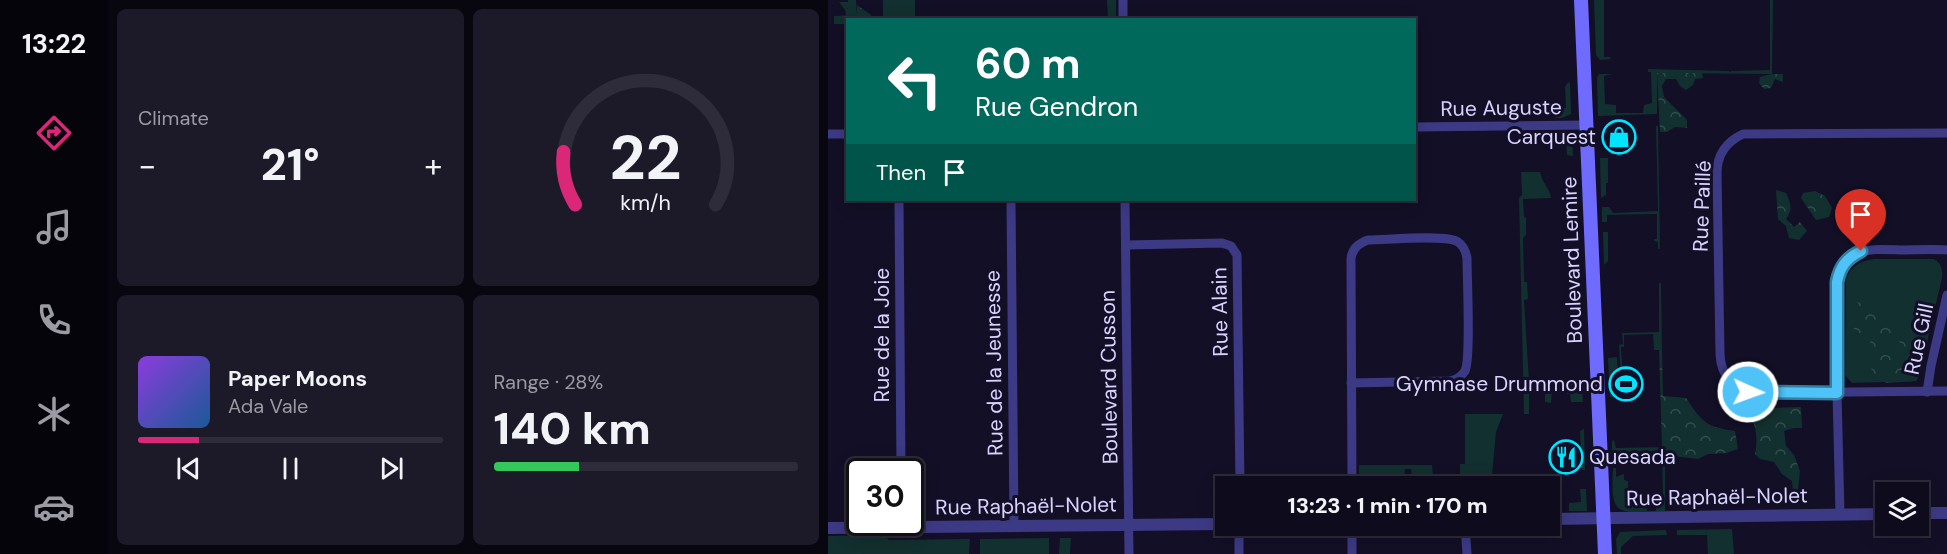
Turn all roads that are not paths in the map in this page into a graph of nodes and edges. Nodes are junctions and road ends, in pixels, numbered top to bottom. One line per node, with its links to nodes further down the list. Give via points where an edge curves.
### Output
1 (1123, 0): 3 (street)
2 (1581, 0): 4 (main road, Boulevard Lemire)
3 (1123, 18)
4 (1587, 125): 5 (street, Rue Auguste); 26 (main road, Boulevard Lemire)
5 (1416, 127)
6 (1947, 133): 18 (street, Rue Paillé, via 1751,133 1737,137 1722,150 1717,173 1720,354 1724,372 1741,390 1756,393)
7 (828, 134): 8 (street)
8 (846, 134)
9 (899, 201): 19 (street, Rue de la Joie)
10 (1011, 201): 32 (street, Rue de la Jeunesse)
11 (1125, 201): 12 (street, Boulevard Cusson)
12 (1126, 245): 20 (street, Rue Alain, via 1222,243 1238,255); 28 (street, Boulevard Cusson)
13 (1947, 250): 18 (street, via 1867,250 1854,254 1842,265 1837,282)
14 (1947, 295): 17 (street, Rue Gill)
15 (1351, 382): 15 (street, via 1353,250 1368,240 1444,238 1460,243 1467,258 1464,372 1450,381); 21 (street)
16 (1947, 391): 17 (street)
17 (1927, 392): 18 (street)
18 (1837, 393): 24 (street)
19 (901, 458)
20 (1240, 476)
21 (1352, 476)
22 (1929, 513): 23 (street)
23 (1947, 513)
24 (1840, 514): 25 (street, Rue Raphaël-Nolet); 26 (street, Rue Raphaël-Nolet)
25 (1875, 514)
26 (1605, 518): 27 (street, Rue Raphaël-Nolet); 41 (main road, Boulevard Lemire)
27 (1560, 519)
28 (1129, 524): 29 (street, Rue Raphaël-Nolet); 32 (street, Rue Raphaël-Nolet); 37 (street, Boulevard Cusson)
29 (1215, 524)
30 (924, 525): 32 (street, Rue Raphaël-Nolet)
31 (846, 527): 33 (street, Rue Raphaël-Nolet)
32 (1014, 527)
33 (828, 528)
34 (1239, 536): 38 (street)
35 (1352, 536): 39 (street)
36 (1466, 536): 40 (street)
37 (1129, 554)
38 (1239, 554)
39 (1352, 554)
40 (1467, 554)
41 (1605, 554)

